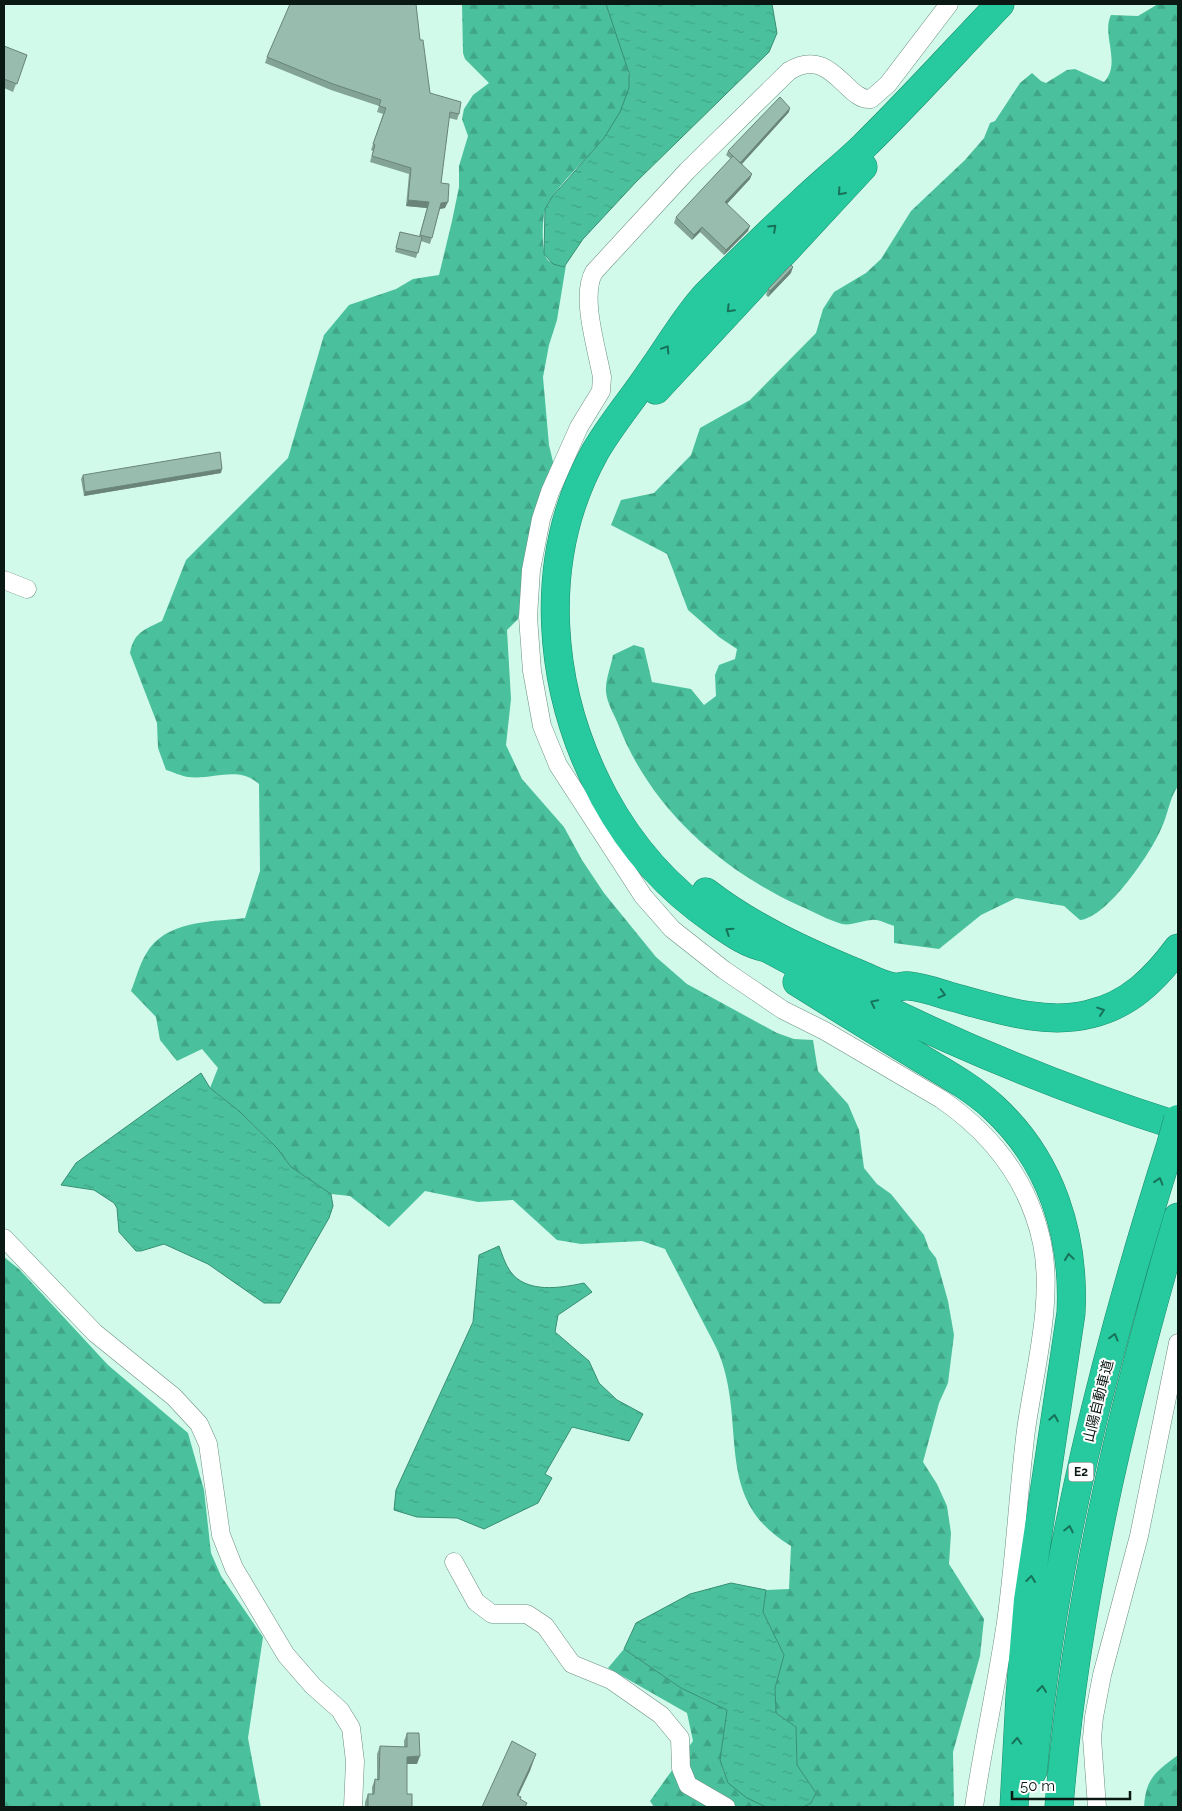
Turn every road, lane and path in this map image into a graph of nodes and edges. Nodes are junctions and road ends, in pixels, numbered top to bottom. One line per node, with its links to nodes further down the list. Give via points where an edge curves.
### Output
1 (949, 4): 19 (street, via 888,84 871,99 862,97 830,71 818,66 803,66 789,71 687,171 594,272 589,281 589,304 602,389 571,444 545,504 531,570 528,630 538,710 558,765 661,918 686,941 763,997 941,1099 966,1117 1004,1158 1031,1207 1044,1257 1043,1318 1019,1488 1006,1623)
2 (1000, 4): 6 (highway, one-way to 2, via 694,907 648,863 617,820 587,764 566,704 558,660 555,609 564,536 578,490 596,450 694,309 762,239 862,148)
3 (1020, 4): 8 (highway, one-way to 8, via 871,158 660,385 631,422 604,468 582,526 572,572 570,627 580,697 606,771 638,824 664,855 725,905 811,953)
4 (4, 580): 5 (street)
5 (27, 589)
6 (752, 945): 10 (highway, one-way to 6, via 1004,1062 884,1008 767,948); 20 (highway, one-way to 6, via 1028,1600 1071,1313 1070,1266 1058,1208 1035,1156 993,1107 966,1086 761,959)
7 (1178, 948): 8 (highway, one-way to 7, via 915,987 1027,1015 1078,1017 1115,1006 1138,992 1162,970)
8 (894, 987): 9 (highway, via 910,1003 975,1034)
9 (1178, 1111)
10 (1176, 1130): 21 (highway, 山陽自動車道 / E2, one-way to 10, via 1046,1664 1080,1479 1116,1332)
11 (1178, 1217): 16 (highway, 山陽自動車道 / E2, via 1116,1448 1092,1560)
12 (4, 1238): 17 (street, via 95,1333 174,1397 199,1424 208,1444 221,1535 234,1568 286,1655 340,1710 351,1728 355,1761)
13 (1178, 1264): 16 (highway, via 1136,1421 1094,1610)
14 (1178, 1343): 23 (street, via 1140,1536 1102,1675 1094,1717 1092,1738)
15 (454, 1562): 18 (street, via 476,1602 492,1614 527,1614 545,1626 572,1664 611,1680 662,1715 680,1738 681,1768 688,1785)
16 (1073, 1677): 22 (highway, 山陽自動車道 / E2)
17 (353, 1807)
18 (726, 1807)
19 (974, 1807)
20 (1014, 1807)
21 (1030, 1807)
22 (1059, 1807)
23 (1097, 1807)

